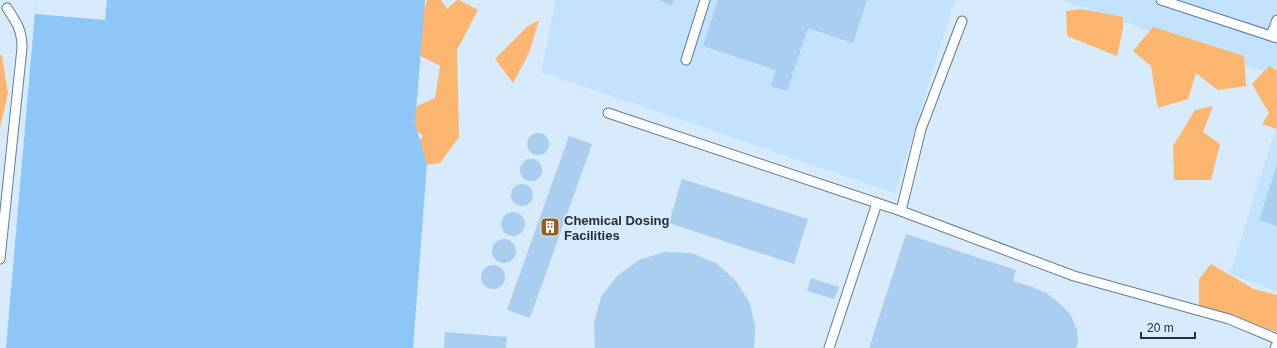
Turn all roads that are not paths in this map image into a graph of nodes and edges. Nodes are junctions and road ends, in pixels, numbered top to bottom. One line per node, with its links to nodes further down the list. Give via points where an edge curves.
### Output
1 (705, 0): 7 (lane)
2 (1161, 0): 6 (lane)
3 (7, 8): 11 (lane, via 19,26 22,48)
4 (1277, 20): 6 (lane)
5 (962, 22): 10 (lane, via 921,129)
6 (1274, 37)
7 (686, 60)
8 (608, 113): 9 (lane)
9 (877, 203): 10 (lane); 14 (lane)
10 (901, 211): 12 (lane, via 1074,276 1230,319)
11 (0, 259)
12 (1277, 339)
13 (1277, 344): 15 (lane)
14 (829, 348)
15 (1276, 348)

